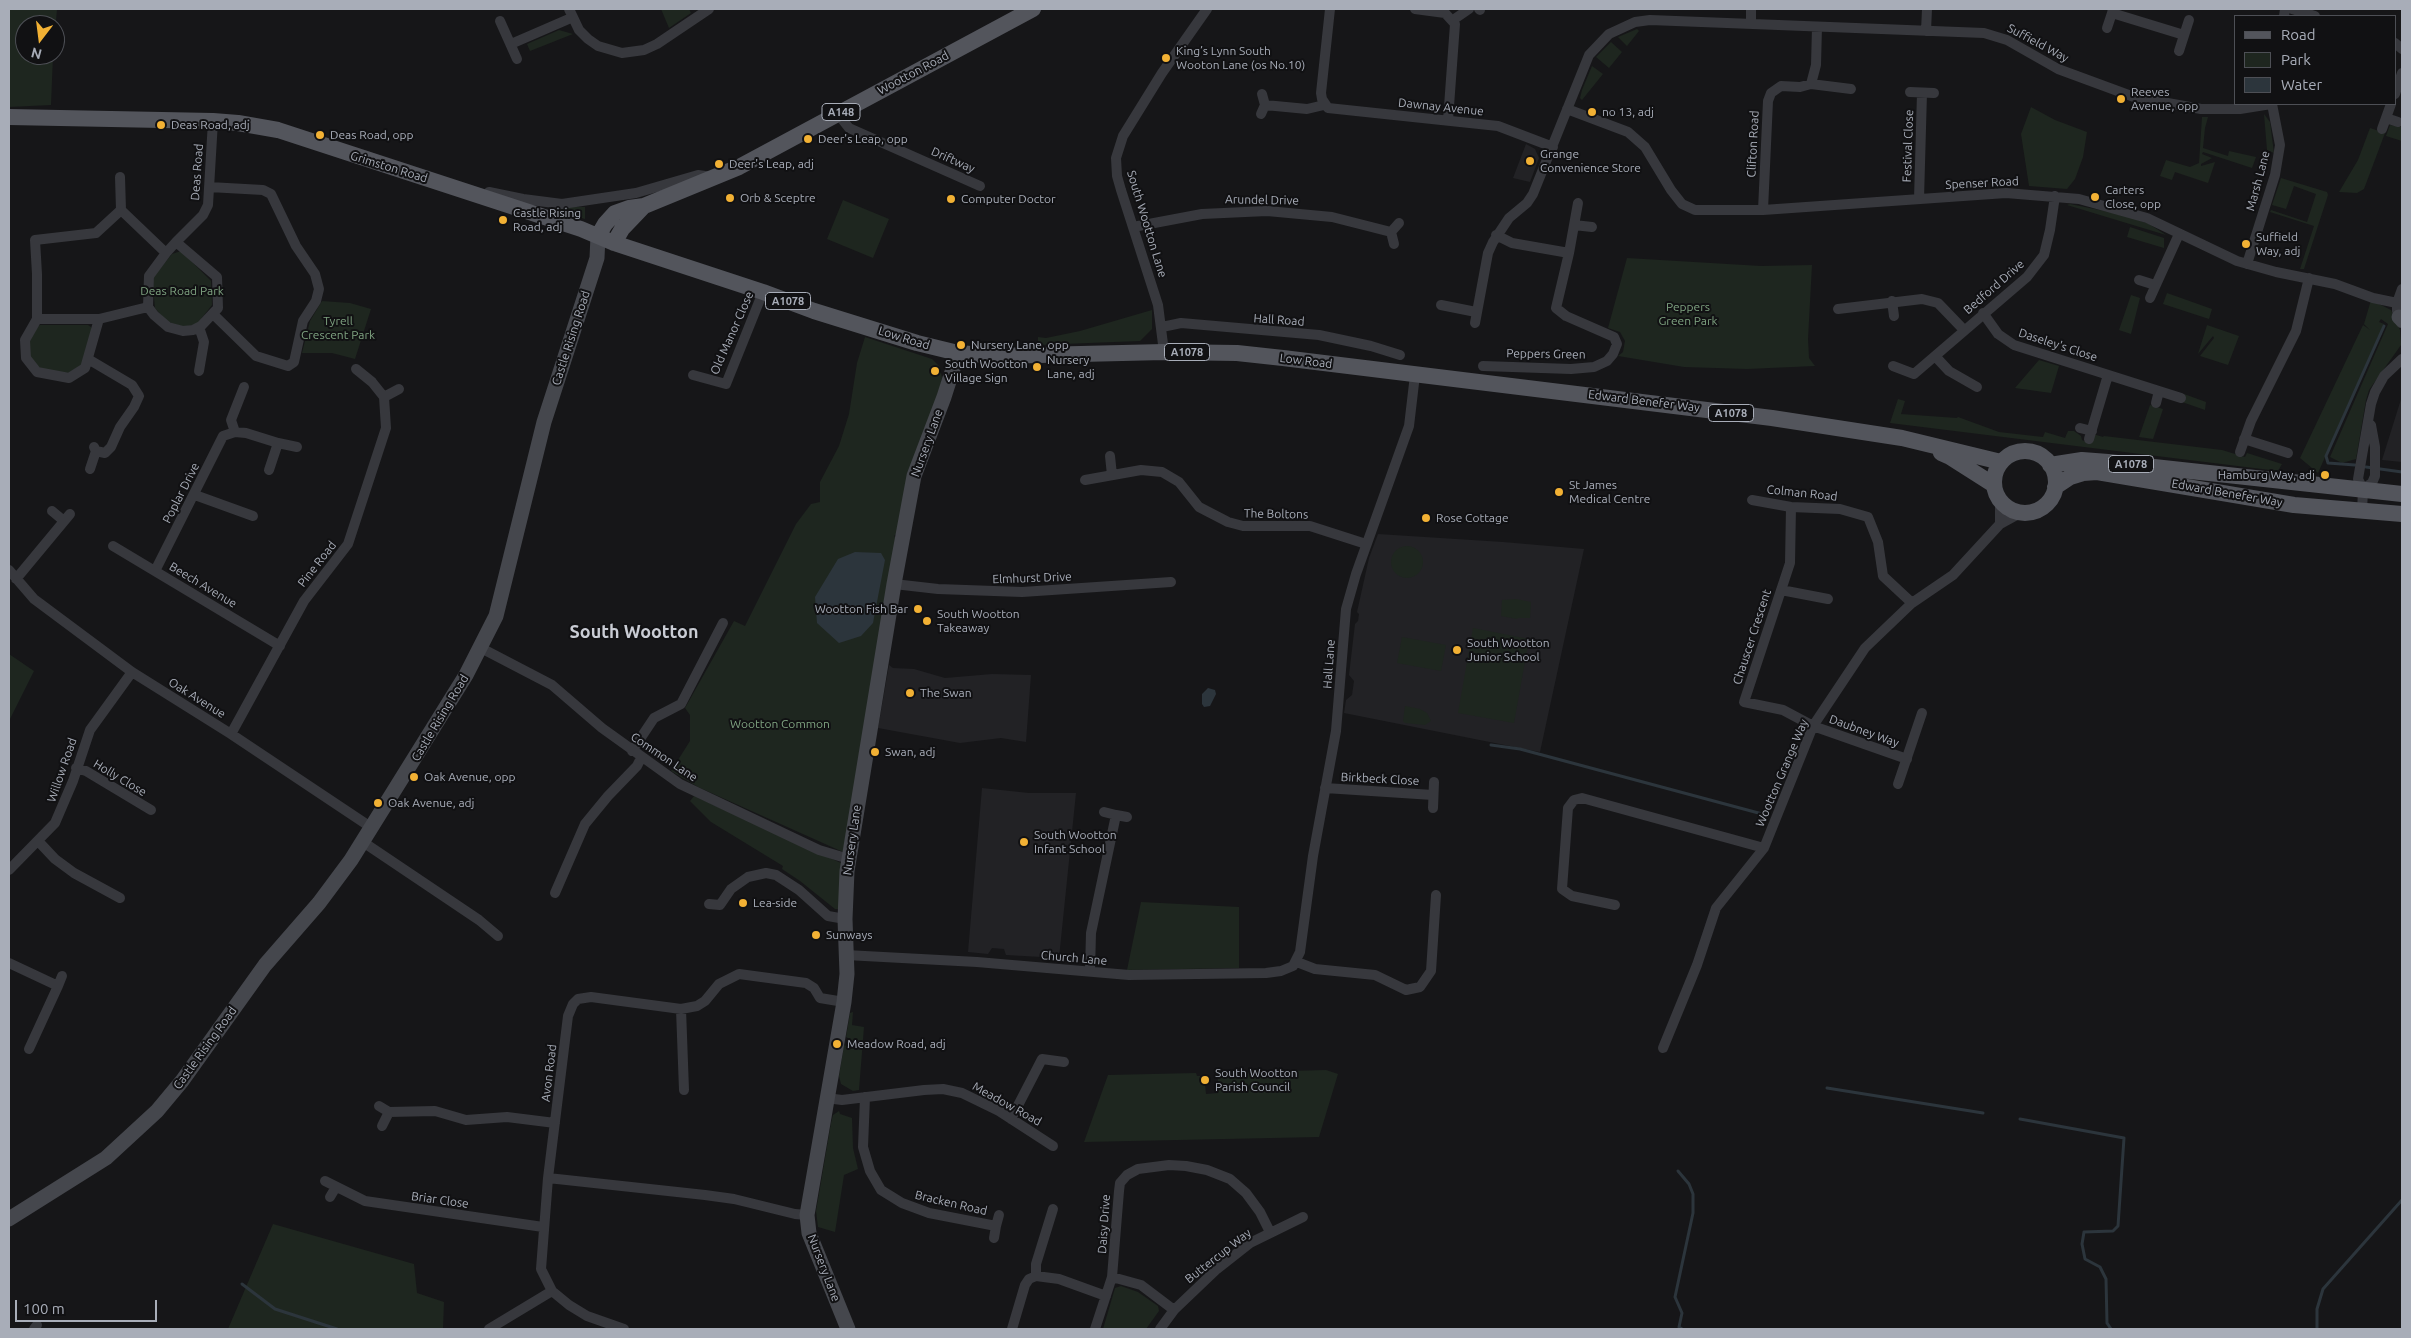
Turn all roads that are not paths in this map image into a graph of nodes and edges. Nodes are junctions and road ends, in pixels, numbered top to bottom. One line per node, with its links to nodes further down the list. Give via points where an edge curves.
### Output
1 (709, 9): 11 (street, via 657,44 633,52 598,46 578,30)
2 (1032, 9): 37 (main road, Wootton Road / A148)
3 (1207, 9): 58 (street, South Wootton Lane, via 1162,72 1118,144 1117,176)
4 (1330, 9): 32 (street, via 1321,93)
5 (1416, 9): 13 (street, via 1445,13)
6 (1469, 9): 13 (street)
7 (1752, 9): 16 (street)
8 (1927, 9): 19 (street)
9 (2292, 9): 12 (street)
10 (2113, 11): 18 (street); 20 (street)
11 (570, 14): 21 (street)
12 (2312, 15)
13 (1454, 20): 41 (street)
14 (2189, 20): 20 (street)
15 (500, 21): 21 (street)
16 (1751, 23): 17 (street, Suffield Way); 36 (street, Suffield Way, via 1650,20 1622,27 1609,34 1589,55)
17 (1817, 27): 19 (street, Suffield Way); 25 (street, via 1816,65)
18 (2107, 28)
19 (1926, 31): 33 (street, Suffield Way, via 1996,35 2066,72 2117,92 2163,104 2224,110)
20 (2184, 35): 22 (street)
21 (511, 44): 23 (street)
22 (2180, 51)
23 (517, 59)
24 (2402, 74): 27 (street)
25 (1811, 84): 26 (street, Clifton Road); 55 (street, Clifton Road, via 1800,88 1780,86 1771,92)
26 (1850, 89)
27 (2396, 91)
28 (1910, 92): 29 (street, Festival Close)
29 (1922, 93): 30 (street, Festival Close); 51 (street, Festival Close)
30 (1934, 93)
31 (1262, 94): 32 (street, Dawnay Avenue, via 1263,109 1307,109)
32 (1324, 105): 41 (street, Dawnay Avenue, via 1334,110)
33 (2264, 105)
34 (2272, 105): 70 (street, Marsh Lane, via 2280,145 2275,175)
35 (2391, 105): 39 (street)
36 (1567, 109): 44 (street); 55 (street, Spenser Road, via 1628,132 1644,147 1682,204 1695,210)
37 (838, 114): 46 (main road, Wootton Road / A148); 47 (street, Driftway, via 849,128)
38 (9, 118): 40 (main road, Grimston Road)
39 (2386, 118): 42 (street); 43 (street)
40 (213, 120): 48 (street, Deas Road); 49 (main road, Grimston Road, via 238,122 295,135)
41 (1448, 120): 44 (street, Dawnay Avenue, via 1498,126)
42 (2398, 122)
43 (2382, 129)
44 (1553, 147): 62 (street, via 1533,194)
45 (120, 177): 54 (street)
46 (713, 178): 49 (street, Wootton Road, via 698,174 636,193 562,204 486,191); 53 (main road, Wootton Road / A148)
47 (980, 186)
48 (209, 187): 64 (street, Deas Road, via 208,205 203,215); 83 (street, via 263,190 271,194 296,246 315,274 319,289 316,301 303,321 294,362 288,366 256,356)
49 (474, 195): 63 (main road, Grimston Road)
50 (2055, 196): 51 (street, Spenser Road, via 2006,193); 61 (street, Spenser Road, via 2127,211); 82 (street, Bedford Drive, via 2048,244 2037,266)
51 (1919, 199): 55 (street, Spenser Road)
52 (1578, 203): 57 (street, Peppers Green)
53 (644, 206): 63 (main road, Wootton Road / A148, via 615,213); 65 (main road, Wootton Road / A148, via 622,229)
54 (121, 210): 67 (street); 86 (street, via 96,233 35,240)
55 (1763, 210)
56 (1399, 223): 60 (street)
57 (1574, 225): 59 (street); 68 (street, Peppers Green)
58 (1133, 226): 60 (street, Arundel Drive, via 1202,214 1267,211 1332,217); 89 (street, South Wootton Lane, via 1156,296)
59 (1592, 227)
60 (1391, 232): 66 (street)
61 (2179, 234): 70 (street, Spenser Road); 73 (street)
62 (1496, 235): 68 (street, via 1512,243); 81 (street, via 1488,253)
63 (598, 236): 65 (main road, Grimston Road); 69 (street, Castle Rising Road)
64 (176, 242): 67 (street, Deas Road); 83 (street, via 217,277 219,299)
65 (614, 243): 69 (street); 75 (main road, Low Road / A1078)
66 (1394, 244)
67 (166, 253): 79 (street, Deas Road, via 149,276)
68 (1569, 253): 98 (street, Peppers Green, via 1556,308 1561,314 1614,337 1613,354 1594,367)
69 (597, 258): 155 (street, Castle Rising Road, via 544,422 496,616)
70 (2246, 264): 71 (street, Spenser Road)
71 (2309, 278): 85 (street, Spenser Road, via 2373,298); 118 (street, via 2296,331)
72 (2139, 280): 73 (street)
73 (2155, 285): 76 (street)
74 (2402, 289): 85 (street)
75 (764, 292): 93 (main road, Low Road / A1078, via 814,311); 103 (street, Old Manor Close, via 726,384)
76 (2150, 298)
77 (1892, 302): 80 (street); 84 (street); 91 (street, via 1913,298 1938,303)
78 (1441, 305): 81 (street)
79 (148, 307): 87 (street); 90 (street, via 168,327 183,331)
80 (1838, 309)
81 (1476, 312): 88 (street)
82 (1983, 313): 91 (street, Bedford Drive); 105 (street, Daseley's Close, via 1998,334 2014,345)
83 (213, 314): 90 (street)
84 (1894, 316)
85 (2400, 317)
86 (37, 319): 87 (street); 97 (street, via 25,340 26,358 37,372 69,378 85,368)
87 (99, 319): 97 (street)
88 (1475, 323)
89 (1162, 327): 92 (street, South Wootton Lane); 94 (street, Hall Road, via 1181,324 1237,334 1319,338)
90 (199, 328): 101 (street, via 204,342)
91 (1964, 330): 95 (street, Bedford Drive)
92 (1164, 352): 93 (main road, Low Road / A1078, via 997,356); 104 (main road, Low Road / A1078, via 1237,353)
93 (958, 353): 149 (street, Nursery Lane, via 914,476)
94 (1393, 355)
95 (1935, 356): 102 (street, Bedford Drive); 107 (street, via 1949,371)
96 (2402, 358): 114 (street, via 2384,376)
97 (88, 359): 126 (street, via 132,385 139,396 111,447 104,453 94,448)
98 (1483, 366)
99 (1893, 366): 102 (street)
100 (356, 369): 111 (street)
101 (199, 371)
102 (1914, 374): 106 (street, Bedford Drive)
103 (693, 375)
104 (1415, 375): 117 (main road, Edward Benefer Way / A1078, via 1701,408); 143 (street, Hall Lane, via 1409,426)
105 (2108, 375): 110 (street, Daseley's Close); 115 (street, Daseley's Close, via 2091,435)
106 (1905, 381)
107 (1977, 386)
108 (244, 387): 116 (street, via 231,420)
109 (399, 389): 111 (street)
110 (2159, 391): 112 (street, Daseley's Close); 113 (street)
111 (384, 397): 154 (street, Pine Road, via 386,428 348,544 304,601)
112 (2181, 398)
113 (2156, 403)
114 (2369, 414): 131 (street, via 2358,479); 131 (street, via 2375,447 2375,476 2372,483)
115 (2080, 428)
116 (235, 432): 119 (street); 134 (street, Poplar Drive, via 223,436)
117 (1902, 438): 124 (main road, Edward Benefer Way / A1078); 132 (main road, Edward Benefer Way / A1078, via 1950,457)
118 (2244, 440): 121 (street); 122 (street)
119 (278, 443): 120 (street); 127 (street)
120 (297, 447)
121 (2240, 452)
122 (2288, 453)
123 (1110, 456): 128 (street)
124 (2001, 462): 125 (main road, via 2017,452 2026,451); 132 (main road, via 1996,469)
125 (2050, 464): 130 (main road); 131 (main road, Edward Benefer Way / A1078, via 2082,460 2108,462)
126 (90, 469)
127 (269, 470)
128 (1112, 475): 129 (street, The Boltons); 143 (street, The Boltons, via 1141,470 1162,472 1179,482 1207,513 1234,524 1310,526)
129 (1085, 480)
130 (2056, 488): 138 (main road, Edward Benefer Way / A1078, via 2083,472 2105,472 2285,503); 139 (main road, Edward Benefer Way / A1078, via 2044,506 2029,513)
131 (2363, 489): 133 (main road, Edward Benefer Way / A1078); 138 (street)
132 (1997, 493): 139 (main road, Edward Benefer Way / A1078, via 2012,511); 142 (street)
133 (2402, 494)
134 (195, 495): 141 (street); 146 (street, Poplar Drive)
135 (1752, 500): 136 (street, Colman Road)
136 (1791, 507): 150 (street, Chauscer Crescent, via 1790,563); 152 (street, Colman Road, via 1840,509 1868,517 1878,542 1883,576)
137 (52, 511): 147 (street, via 67,518)
138 (2362, 512): 140 (main road, Edward Benefer Way / A1078)
139 (2020, 513): 142 (street, Wootton Grange Way)
140 (2402, 514)
141 (253, 516)
142 (2000, 524): 152 (street, Wootton Grange Way, via 1953,575)
143 (1366, 544): 166 (street, Hall Lane, via 1346,609 1338,713)
144 (113, 546): 146 (street, Beech Avenue)
145 (9, 570): 147 (street, Oak Avenue)
146 (155, 571): 154 (street, Beech Avenue)
147 (16, 579): 156 (street, Oak Avenue, via 34,599)
148 (1171, 582): 149 (street, Elmhurst Drive, via 1022,592)
149 (894, 584): 177 (street, Nursery Lane)
150 (1781, 590): 151 (street); 158 (street, Chauscer Crescent, via 1742,701 1783,710)
151 (1828, 599)
152 (1912, 603): 158 (street, Wootton Grange Way, via 1865,648)
153 (723, 623): 160 (street, via 681,704 654,718)
154 (280, 646): 159 (street, Pine Road)
155 (481, 648): 160 (street, Common Lane, via 552,685); 173 (street, Castle Rising Road)
156 (132, 672): 159 (street, Oak Avenue); 163 (street, Willow Road, via 90,730)
157 (1922, 713): 162 (street)
158 (1814, 726): 162 (street, Daubney Way); 176 (street, Wootton Grange Way)
159 (231, 734): 173 (street, Oak Avenue)
160 (632, 751): 161 (street, Common Lane)
161 (641, 758): 177 (street, Common Lane, via 696,793 819,850); 179 (street, via 585,824)
162 (1907, 759): 165 (street)
163 (76, 768): 169 (street, Holly Close); 174 (street, Willow Road, via 55,823)
164 (1434, 782): 167 (street, Birkbeck Close)
165 (1898, 784)
166 (1326, 788): 167 (street, Birkbeck Close); 187 (street, Hall Lane)
167 (1433, 794): 168 (street, Birkbeck Close)
168 (1433, 808)
169 (151, 810)
170 (1104, 812): 171 (street)
171 (1116, 815): 172 (street); 189 (street, via 1091,932)
172 (1127, 817)
173 (372, 828): 175 (street, Castle Rising Road)
174 (39, 842): 178 (street, Willow Road); 181 (street, via 74,873)
175 (363, 842): 185 (street); 214 (street, Castle Rising Road, via 324,896 265,965 157,1111 106,1158)
176 (1764, 848): 183 (street, via 1582,798 1574,800 1568,808 1562,889 1572,896); 195 (street, Wootton Grange Way, via 1716,908 1697,966)
177 (849, 859): 184 (street, Nursery Lane)
178 (9, 870)
179 (554, 893)
180 (1436, 895): 187 (street, via 1431,971 1420,987 1406,990 1375,975 1315,969)
181 (120, 898)
182 (709, 904): 184 (street, via 720,905 731,889 748,877 766,873 776,875 799,890 828,916)
183 (1615, 905)
184 (844, 919): 186 (street, Nursery Lane)
185 (498, 936)
186 (846, 955): 189 (street, Church Lane); 192 (street, Nursery Lane)
187 (1297, 962): 189 (street, Church Lane, via 1282,971 1266,973 1129,975)
188 (9, 963): 191 (street)
189 (1090, 971)
190 (62, 976): 191 (street)
191 (58, 986): 194 (street, via 31,1044)
192 (844, 1002): 193 (street, Avon Road, via 820,998 806,983 739,974 719,984 697,1006); 199 (street, Nursery Lane)
193 (681, 1009): 197 (street); 203 (street, Avon Road, via 591,997 578,999 568,1016)
194 (23, 1034)
195 (1663, 1048)
196 (1064, 1062): 202 (street, via 1043,1054)
197 (683, 1090)
198 (865, 1097): 199 (street, Meadow Road); 202 (street, Meadow Road, via 942,1089 962,1093); 215 (street, Bracken Road, via 863,1147 870,1171 881,1190 914,1209)
199 (826, 1098): 211 (street, Nursery Lane)
200 (379, 1106): 201 (street)
201 (389, 1112): 203 (street, via 435,1111 466,1120 507,1117); 204 (street)
202 (1011, 1119): 205 (street, Meadow Road)
203 (555, 1124): 206 (street, Avon Road)
204 (382, 1126)
205 (1053, 1146)
206 (548, 1178): 211 (street, via 734,1199); 216 (street, Avon Road)
207 (325, 1181): 208 (street, Briar Close)
208 (336, 1187): 209 (street); 216 (street, Briar Close, via 365,1201)
209 (330, 1198)
210 (1052, 1209): 219 (street, via 1036,1264)
211 (807, 1215): 226 (street, Nursery Lane, via 809,1234)
212 (999, 1215): 215 (street, Bracken Road)
213 (1303, 1217): 217 (street, Buttercup Way)
214 (9, 1219)
215 (996, 1226): 218 (street, Bracken Road)
216 (543, 1227): 221 (street, Avon Road, via 542,1269)
217 (1270, 1232): 220 (street, Daisy Drive, via 1246,1193 1230,1179 1186,1166 1138,1170 1120,1183); 223 (street, Buttercup Way, via 1217,1269)
218 (994, 1238)
219 (1036, 1276): 222 (street); 227 (street, via 1025,1285)
220 (1112, 1276): 222 (street, Daisy Drive); 223 (street, via 1141,1284)
221 (552, 1291): 224 (street); 225 (street, via 587,1316)
222 (1106, 1296): 228 (street, Daisy Drive)
223 (1174, 1310): 229 (street, Buttercup Way)
224 (489, 1329)
225 (624, 1329)
226 (848, 1329)
227 (1012, 1329)
228 (1095, 1329)
229 (1160, 1329)

